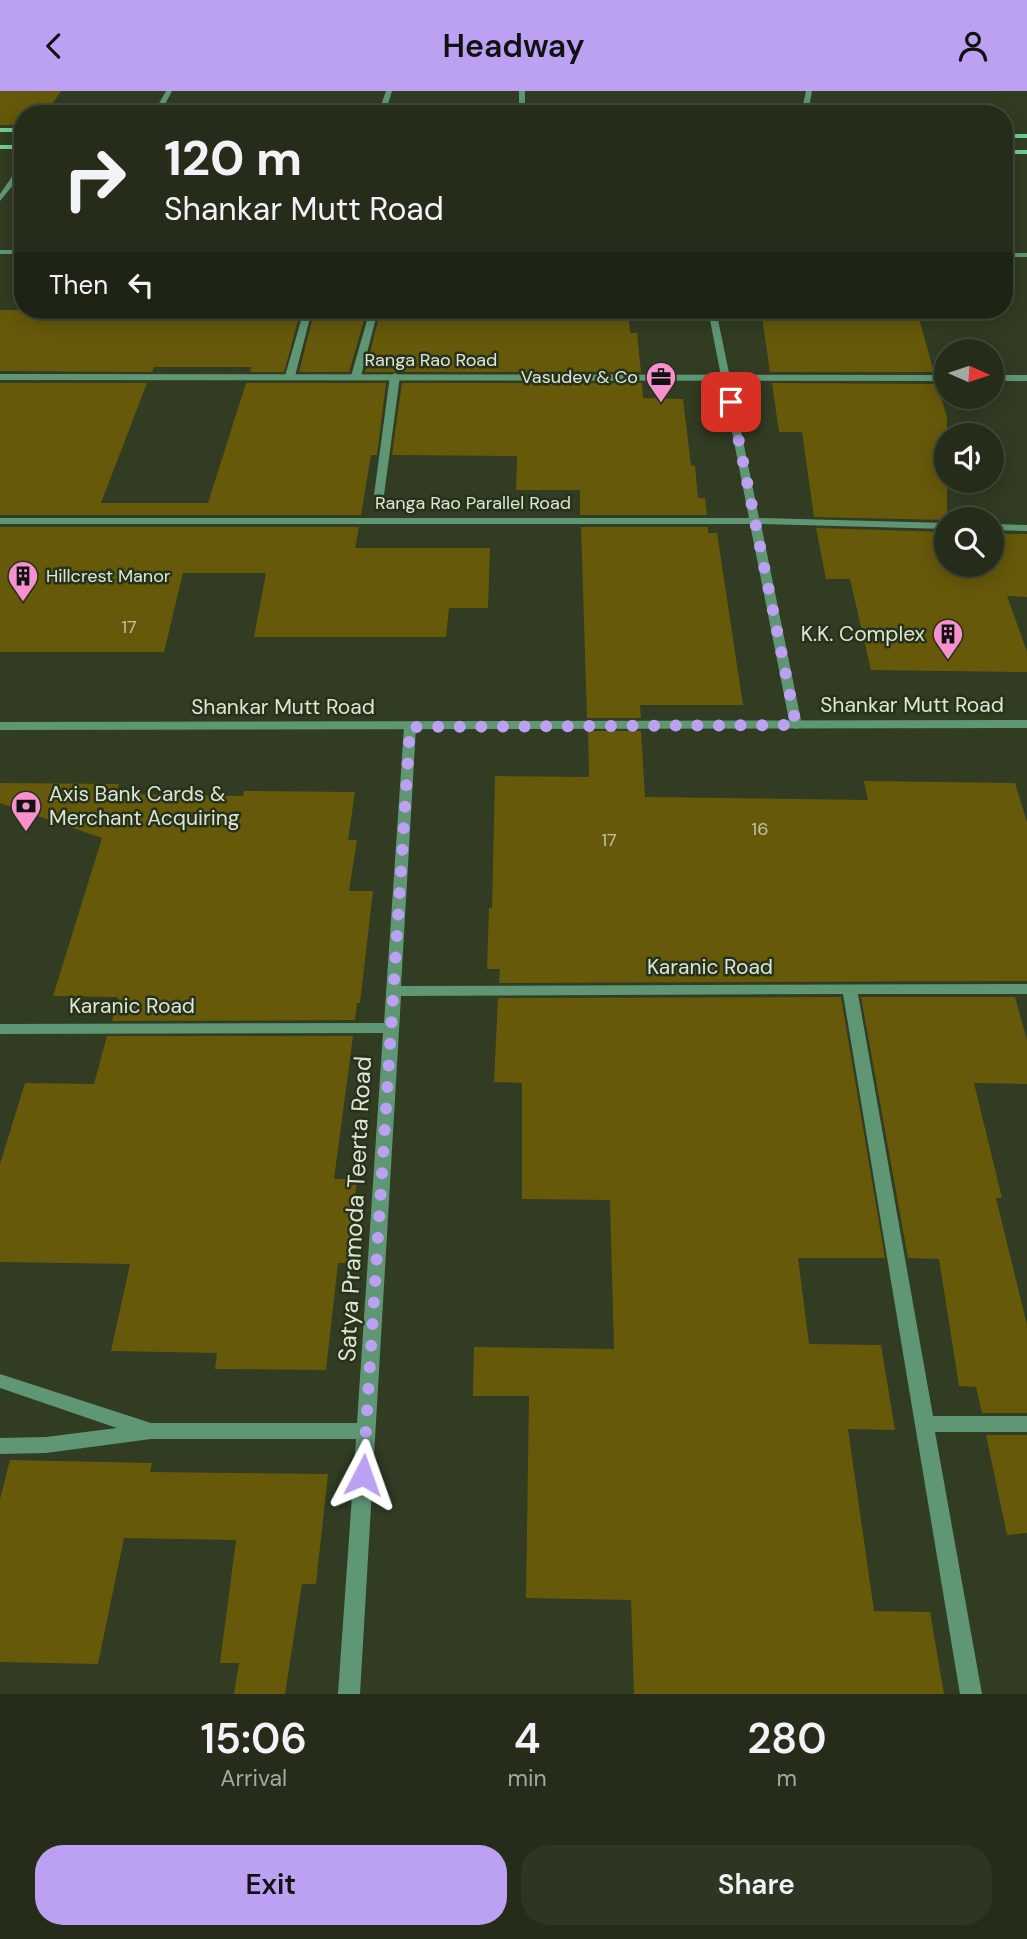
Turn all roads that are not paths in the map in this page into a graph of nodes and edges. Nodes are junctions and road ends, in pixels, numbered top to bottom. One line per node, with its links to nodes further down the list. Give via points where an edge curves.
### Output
1 (14, 180): 2 (street)
2 (0, 199)
3 (305, 319): 6 (street)
4 (372, 319): 7 (street)
5 (714, 319): 10 (street)
6 (290, 376): 7 (street, Ranga Rao Road); 9 (street, Ranga Rao Road)
7 (356, 376): 8 (street, Ranga Rao Road)
8 (395, 376): 10 (street, Ranga Rao Road); 14 (street)
9 (0, 377)
10 (726, 378): 11 (street, Ranga Rao Road); 16 (street)
11 (934, 378)
12 (1004, 378): 13 (street)
13 (1027, 378)
14 (379, 495)
15 (0, 521): 16 (street, Ranga Rao Parallel Road)
16 (755, 521): 17 (street, Ranga Rao Parallel Road); 21 (street)
17 (934, 526)
18 (1004, 527): 19 (street)
19 (1027, 528)
20 (1027, 724): 21 (street, Shankar Mutt Road)
21 (796, 725): 23 (street, Shankar Mutt Road)
22 (0, 726): 23 (street, Shankar Mutt Road)
23 (410, 727): 26 (street, Satya Pramoda Teerta Road)
24 (850, 989): 25 (street, Karanic Road); 26 (street, Karanic Road); 30 (street)
25 (1027, 989)
26 (393, 991): 27 (street, Satya Pramoda Teerta Road)
27 (390, 1028): 28 (street, Karanic Road); 33 (street, Satya Pramoda Teerta Road)
28 (0, 1029)
29 (0, 1381): 32 (street)
30 (925, 1424): 31 (street); 36 (street)
31 (1027, 1424)
32 (151, 1431): 33 (street); 34 (street, via 46,1445)
33 (366, 1431): 35 (street, Satya Pramoda Teerta Road)
34 (0, 1446)
35 (349, 1694)
36 (971, 1694)

